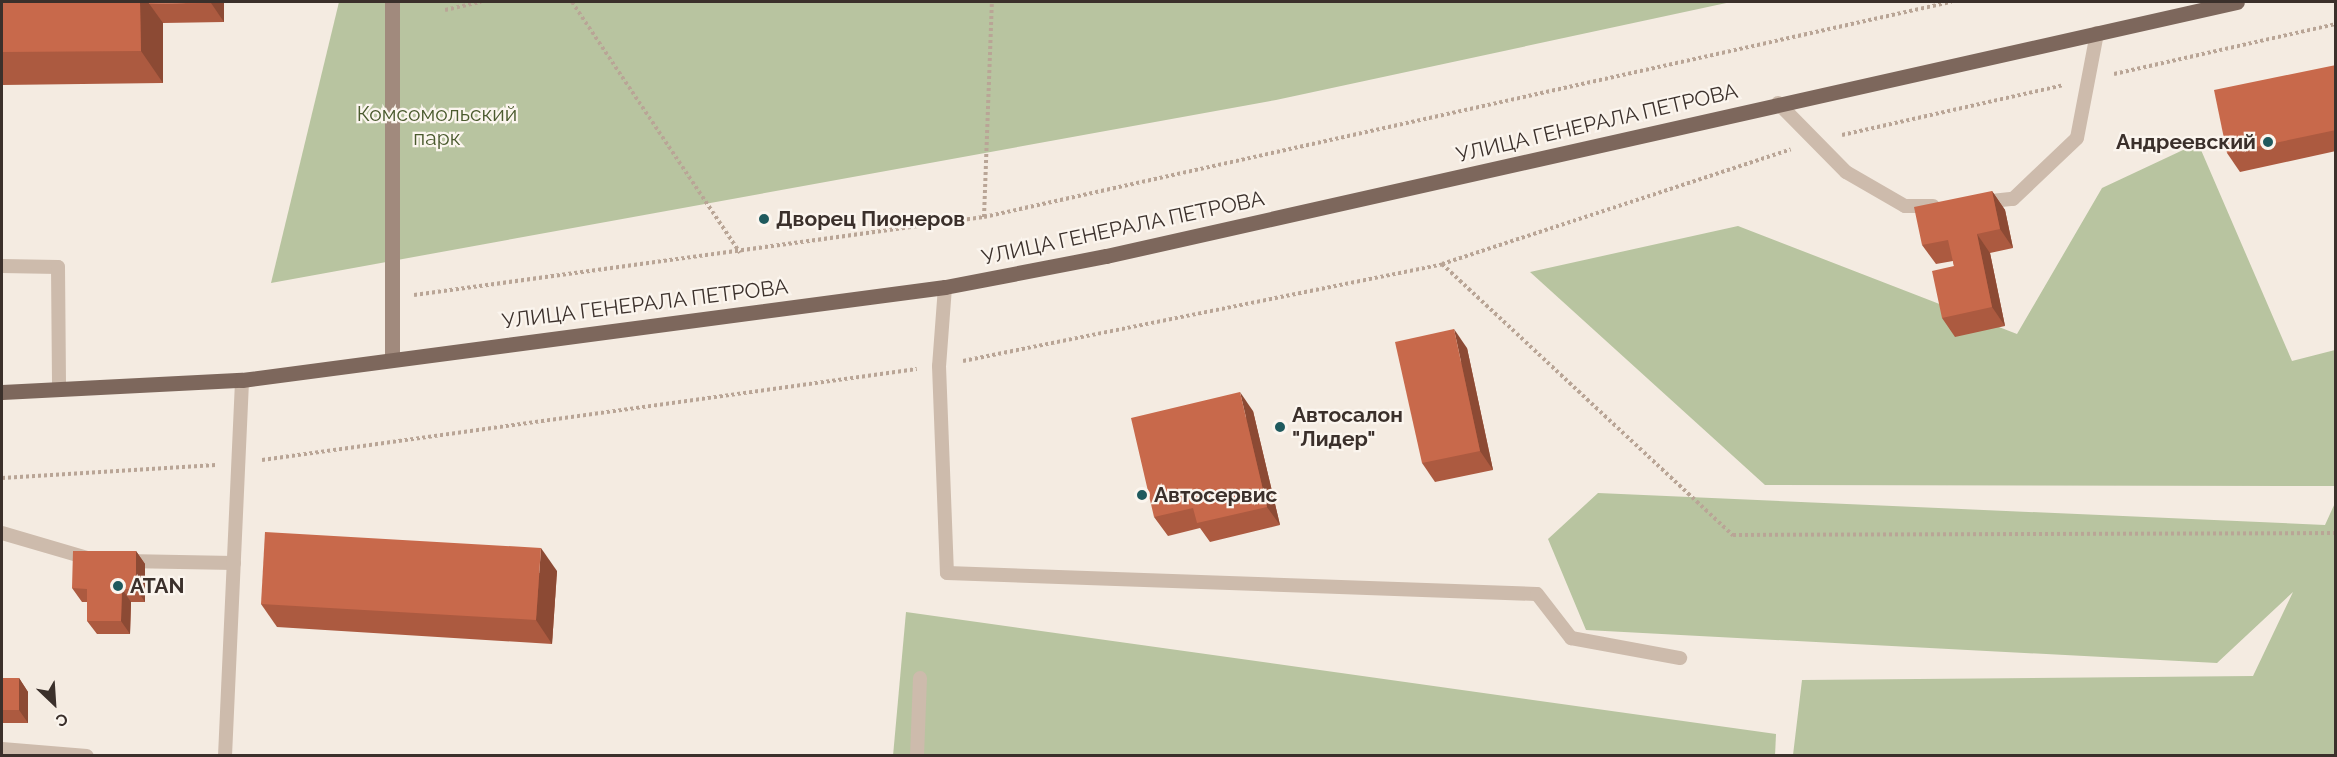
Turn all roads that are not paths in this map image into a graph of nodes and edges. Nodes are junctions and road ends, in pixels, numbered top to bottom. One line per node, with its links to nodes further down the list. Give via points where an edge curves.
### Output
1 (392, 2): 9 (main road)
2 (2237, 2): 3 (main road, УЛИЦА ГЕНЕРАЛА ПЕТРОВА)
3 (2097, 33): 4 (main road, УЛИЦА ГЕНЕРАЛА ПЕТРОВА); 5 (lane, via 2077,138 2013,199)
4 (1778, 103): 6 (lane, via 1819,140 1846,172 1905,206); 8 (main road, УЛИЦА ГЕНЕРАЛА ПЕТРОВА, via 1106,256)
5 (1968, 203)
6 (1945, 205)
7 (2, 266): 11 (lane, via 58,267)
8 (945, 286): 9 (main road, УЛИЦА ГЕНЕРАЛА ПЕТРОВА); 15 (lane, via 939,366 947,573 1537,594 1571,638)
9 (392, 358): 10 (main road, УЛИЦА ГЕНЕРАЛА ПЕТРОВА)
10 (242, 380): 11 (main road, УЛИЦА ГЕНЕРАЛА ПЕТРОВА); 14 (lane)
11 (59, 390): 12 (main road, УЛИЦА ГЕНЕРАЛА ПЕТРОВА)
12 (2, 392)
13 (2, 533): 14 (lane, via 74,559)
14 (234, 563): 19 (lane)
15 (1680, 658)
16 (920, 678): 20 (lane)
17 (2, 749): 18 (lane)
18 (87, 756)
19 (225, 756)
20 (916, 756)

